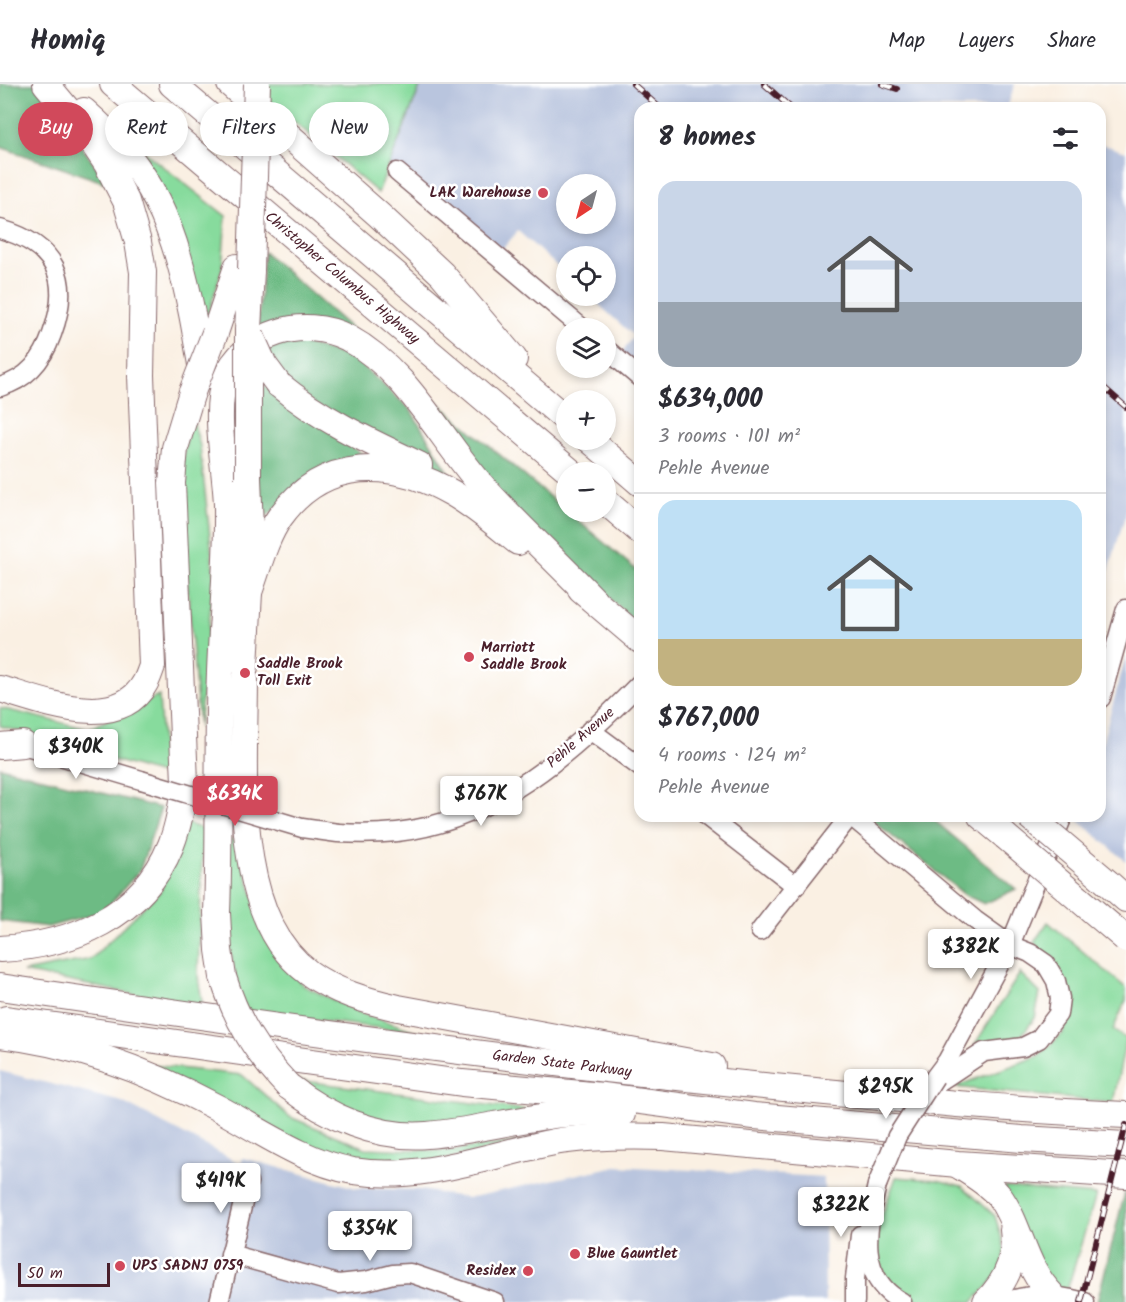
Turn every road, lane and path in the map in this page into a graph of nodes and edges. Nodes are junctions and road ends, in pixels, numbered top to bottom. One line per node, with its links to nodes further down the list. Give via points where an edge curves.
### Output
1 (45, 84): 11 (highway, via 82,127 126,201 138,242)
2 (53, 84): 25 (highway, via 104,129 130,159 153,194 169,232 193,318)
3 (113, 84): 20 (highway, Christopher Columbus Highway)
4 (172, 84): 18 (highway)
5 (230, 84): 17 (highway, via 442,274)
6 (245, 84): 10 (highway)
7 (257, 84): 10 (highway, bridge)
8 (397, 172): 12 (street)
9 (0, 229): 16 (street, via 20,235 42,250 58,275 61,291 57,322 42,358 21,378)
10 (244, 269): 13 (highway); 30 (highway, bridge, via 214,333 175,448 172,483)
11 (144, 306): 30 (highway, via 150,358 152,462 168,638); 32 (highway, via 141,375 152,666 145,684 131,698 95,711 73,709)
12 (570, 318)
13 (248, 330): 24 (highway, bridge, via 264,365 296,400 469,492); 26 (highway, bridge)
14 (616, 358): 15 (street)
15 (634, 373)
16 (0, 387)
17 (556, 407)
18 (556, 410)
19 (602, 450): 21 (highway)
20 (559, 462)
21 (634, 478)
22 (616, 511): 23 (highway)
23 (634, 526)
24 (530, 537): 25 (highway, via 483,487 391,371 345,337 297,327 274,332 250,346 235,360 224,382 220,400); 27 (highway)
25 (226, 556): 57 (highway, bridge, via 220,671 219,950 223,977 240,1022 267,1064 302,1098 342,1120 394,1134 427,1136 574,1113 608,1112 694,1123)
26 (249, 592): 27 (highway, via 271,533 296,498 336,474 385,468 452,493); 55 (highway, via 245,767 252,869 272,929 309,973 364,1000 398,1008)
27 (594, 600): 29 (highway)
28 (1126, 609): 31 (street)
29 (634, 635)
30 (179, 674): 45 (highway, via 185,782 171,845 136,898)
31 (1106, 680)
32 (0, 689)
33 (634, 692): 34 (street, Pehle Avenue)
34 (590, 730): 35 (street, Pehle Avenue, bridge, via 546,769 492,803 431,826 370,834 302,828); 36 (street)
35 (8, 743)
36 (634, 763)
37 (714, 822): 43 (street)
38 (846, 822): 43 (street)
39 (858, 822): 49 (street)
40 (988, 822): 48 (highway, bridge)
41 (1036, 822): 44 (highway, bridge)
42 (1061, 822): 49 (street)
43 (796, 886): 47 (street)
44 (1126, 899)
45 (100, 925): 46 (highway, via 39,937); 50 (highway, via 31,947)
46 (0, 931)
47 (760, 931)
48 (1126, 939)
49 (1010, 945): 54 (street); 54 (street, via 1046,964 1056,981 1058,1014 1039,1039 1023,1047 984,1052)
50 (0, 949)
51 (0, 987): 55 (highway, Garden State Parkway, via 457,1052)
52 (0, 1019): 57 (highway, Garden State Parkway, via 462,1083)
53 (0, 1035): 59 (highway, via 81,1051 135,1069 181,1089 287,1147 353,1171 422,1171 555,1142 621,1136)
54 (953, 1064): 62 (street, bridge, via 924,1092 897,1136)
55 (874, 1096): 56 (highway, Garden State Parkway)
56 (1126, 1115)
57 (754, 1116): 58 (highway, Garden State Parkway)
58 (1126, 1145)
59 (958, 1164): 60 (highway); 63 (highway, via 998,1195)
60 (1126, 1175)
61 (248, 1182): 64 (street)
62 (877, 1185): 68 (street, via 864,1214); 69 (street, via 868,1225 868,1251 873,1272 884,1289)
63 (1011, 1217): 65 (highway, via 1036,1276); 70 (highway, via 1014,1256 999,1287)
64 (230, 1254): 66 (street); 67 (street, via 338,1284 410,1273)
65 (1052, 1295): 71 (street, via 1036,1294); 72 (street)
66 (219, 1302)
67 (495, 1302)
68 (855, 1302)
69 (902, 1302)
70 (986, 1302)
71 (1004, 1302)
72 (1084, 1302)

